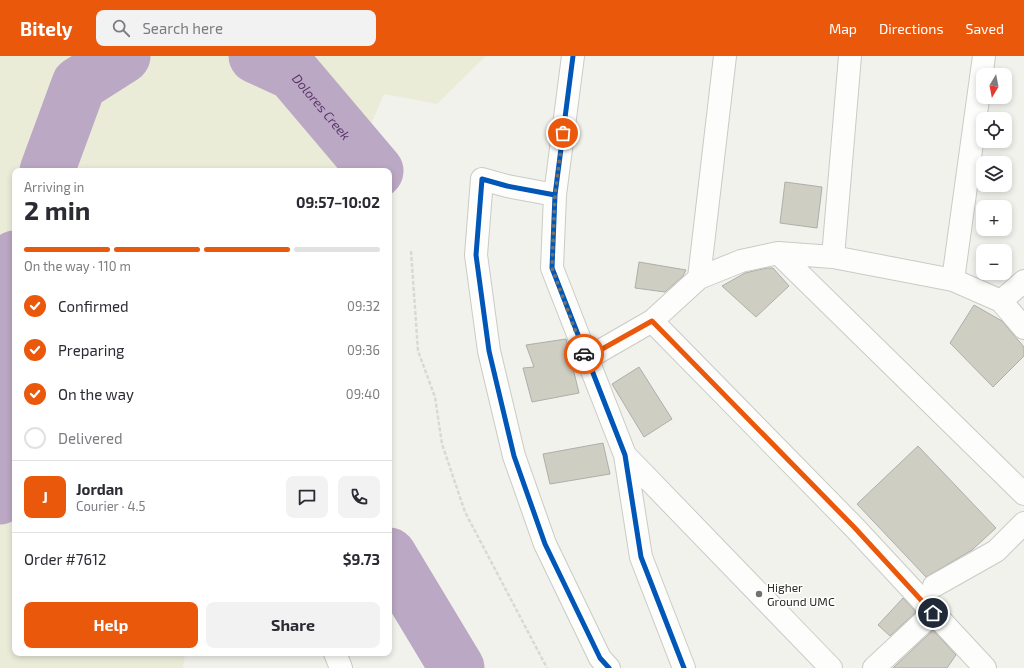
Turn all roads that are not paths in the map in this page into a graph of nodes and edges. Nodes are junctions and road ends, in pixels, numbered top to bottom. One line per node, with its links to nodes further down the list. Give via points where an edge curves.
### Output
1 (573, 56): 5 (street)
2 (726, 56): 8 (street)
3 (850, 56): 7 (street)
4 (984, 56): 9 (street)
5 (555, 195): 14 (street, via 552,268); 20 (street, via 482,179 476,255 489,351 514,456 546,544 600,658)
6 (778, 253): 7 (street); 8 (street, via 741,261); 16 (street)
7 (833, 257): 9 (street)
8 (698, 278): 12 (street)
9 (953, 280): 11 (street)
10 (1024, 281): 11 (street)
11 (1001, 301): 13 (street)
12 (652, 321): 14 (street); 19 (street, via 849,522)
13 (1024, 328)
14 (586, 358): 15 (street)
15 (625, 455): 21 (street, via 641,557); 22 (street)
16 (1024, 494)
17 (1024, 523): 18 (street, via 996,551)
18 (934, 586)
19 (933, 613): 23 (street); 24 (street)
20 (609, 668)
21 (684, 668)
22 (831, 668)
23 (874, 668)
24 (985, 668)

